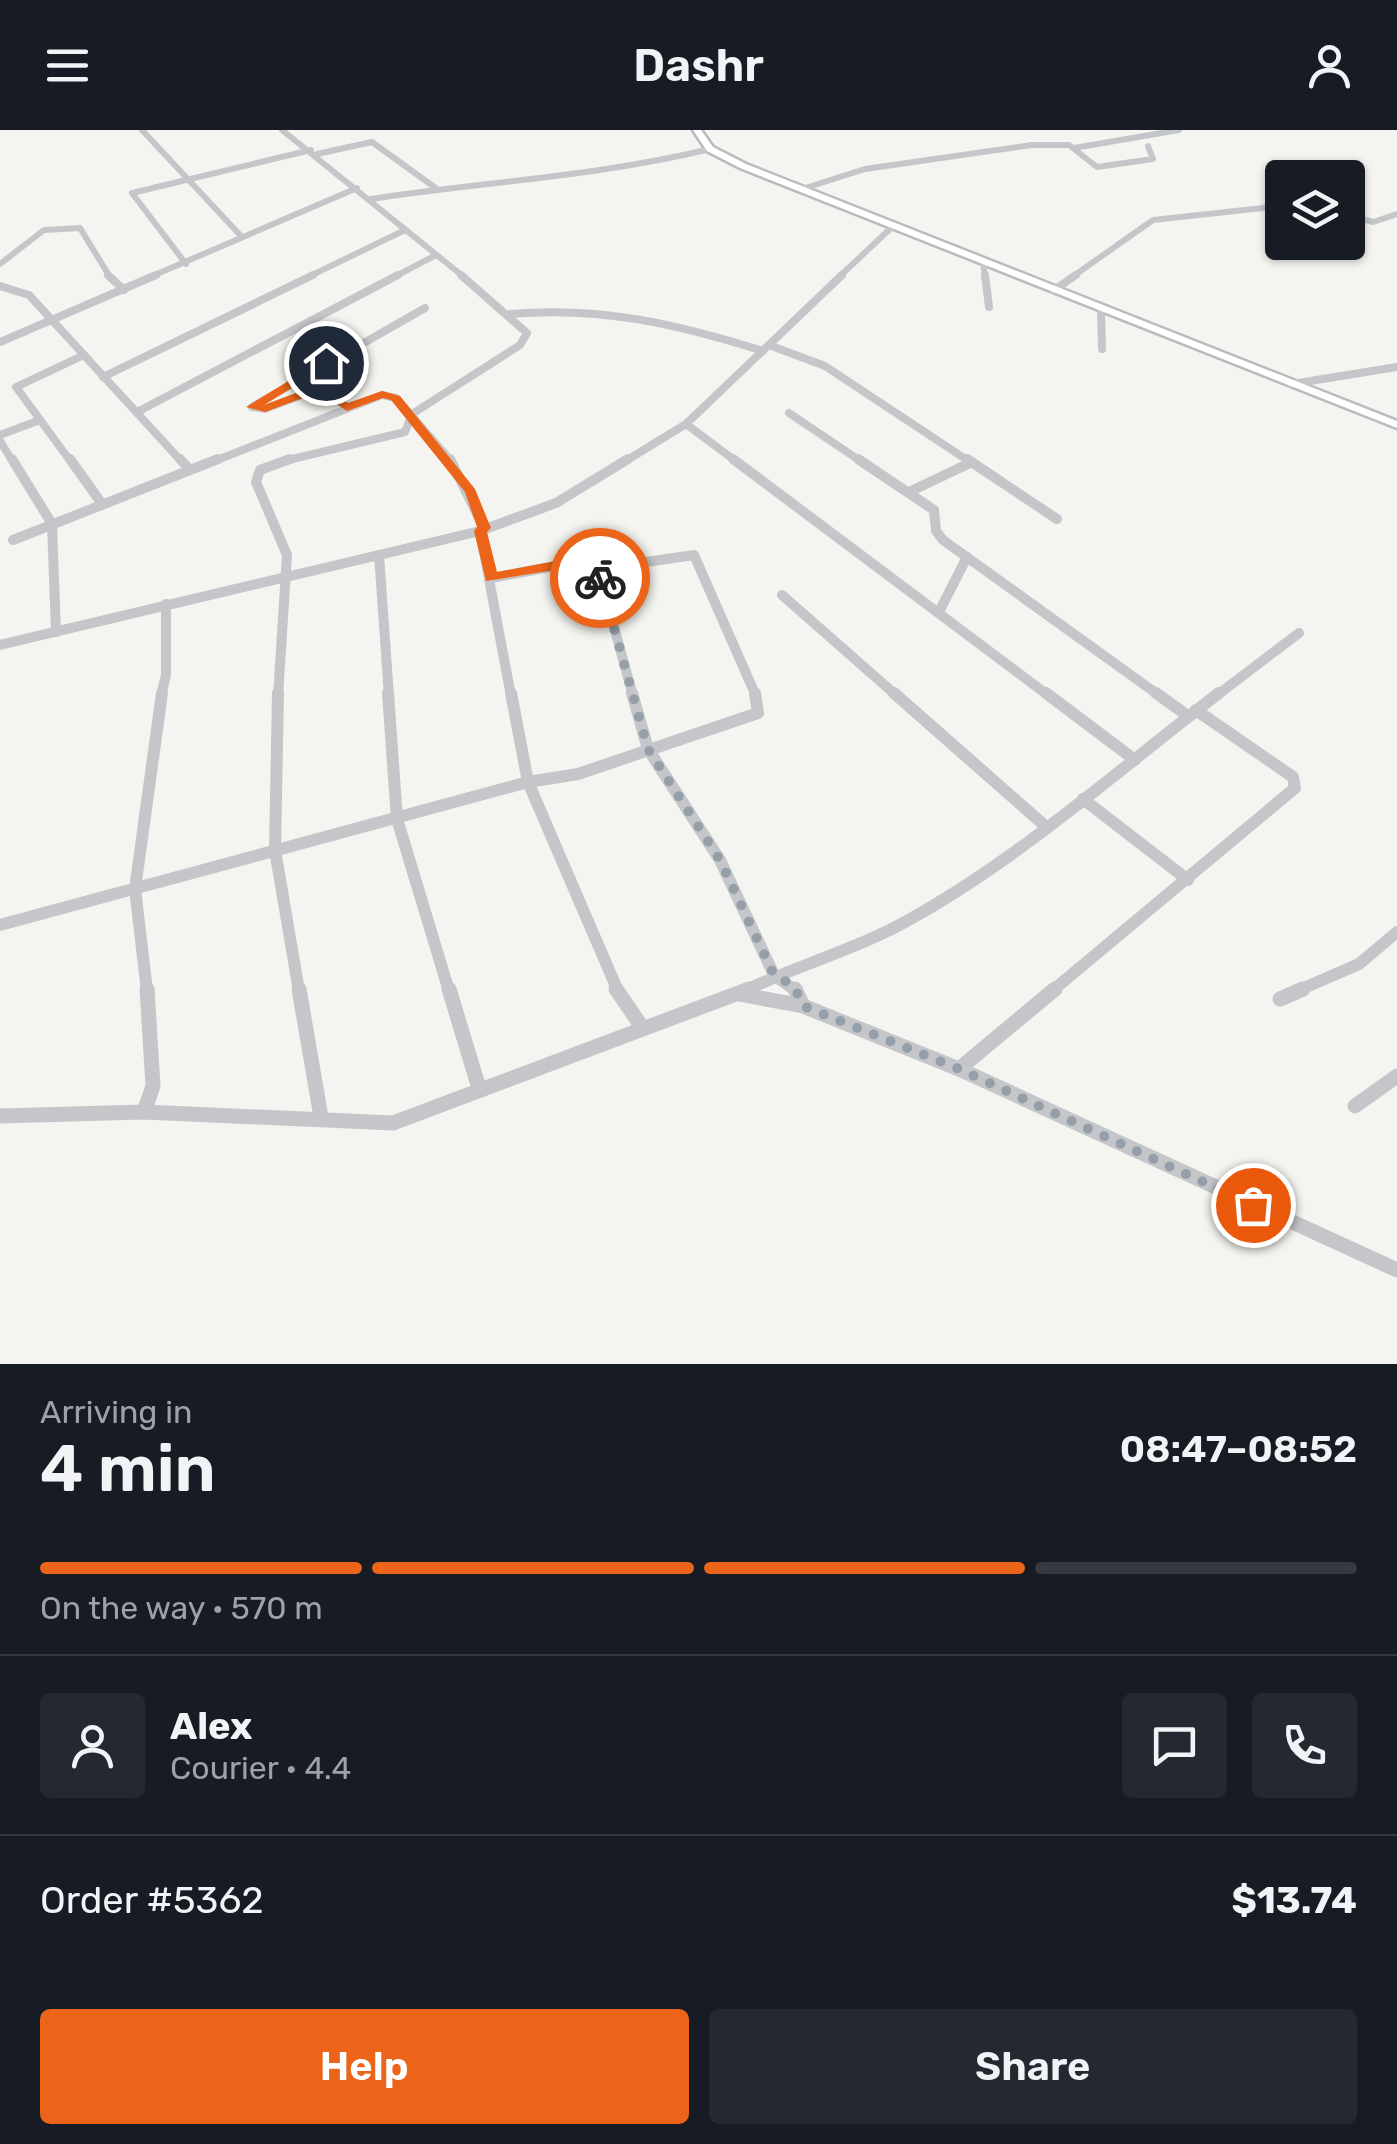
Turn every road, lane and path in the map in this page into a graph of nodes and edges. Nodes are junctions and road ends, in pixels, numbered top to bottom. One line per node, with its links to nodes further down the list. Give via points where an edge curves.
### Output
1 (142, 130): 9 (street)
2 (282, 130): 8 (street)
3 (697, 130): 7 (street)
4 (1179, 130): 6 (street)
5 (1148, 146): 6 (street, via 1153,159 1097,167)
6 (1074, 148): 11 (street, via 1032,145 887,166)
7 (710, 149): 11 (street); 12 (street, via 627,169)
8 (314, 152): 9 (street); 10 (street); 12 (street, via 372,142)
9 (187, 179): 19 (street); 23 (street, via 132,194)
10 (357, 188): 13 (street); 19 (street)
11 (802, 189): 17 (street)
12 (437, 190): 13 (street)
13 (371, 200): 18 (street)
14 (1265, 208): 26 (street, via 1153,220)
15 (1397, 214): 16 (street)
16 (1365, 220)
17 (892, 226): 21 (street); 33 (street)
18 (405, 230): 20 (street); 37 (street)
19 (241, 236): 23 (street)
20 (436, 256): 30 (street); 40 (street)
21 (983, 262): 26 (street); 27 (street)
22 (0, 264): 25 (street, via 44,230 80,228)
23 (186, 264): 25 (street)
24 (0, 286): 31 (street, via 29,294)
25 (124, 290): 31 (street)
26 (1054, 290): 29 (street)
27 (989, 307)
28 (425, 308): 39 (street, via 252,404 265,409 323,388)
29 (1100, 308): 34 (street); 38 (street)
30 (510, 314): 33 (street, via 555,307 610,310); 42 (street, via 526,339)
31 (50, 323): 32 (street); 35 (street)
32 (0, 342)
33 (766, 348): 44 (street); 47 (street, via 825,366)
34 (1102, 348)
35 (84, 355): 37 (street); 43 (street, via 16,387)
36 (1397, 366): 38 (street)
37 (102, 377): 40 (street)
38 (1292, 384): 45 (street)
39 (347, 407): 42 (street, via 382,394); 48 (street)
40 (139, 412): 48 (street)
41 (789, 413): 49 (street)
42 (412, 414): 53 (street, via 458,470); 58 (street, via 405,432 260,470 260,501 287,555)
43 (40, 420): 46 (street); 50 (street)
44 (686, 424): 53 (street, via 556,503); 62 (street)
45 (1397, 424)
46 (0, 438): 52 (street)
47 (972, 462): 49 (street); 51 (street)
48 (189, 469): 50 (street)
49 (908, 492): 56 (street, via 934,510 939,536)
50 (102, 504): 52 (street)
51 (1057, 519)
52 (52, 524): 54 (street); 63 (street)
53 (482, 529): 55 (street); 59 (street)
54 (13, 540)
55 (378, 555): 58 (street); 71 (street)
56 (967, 557): 62 (street); 66 (street)
57 (598, 569): 59 (street, via 561,564); 67 (street); 67 (street, via 694,555 758,698 758,713)
58 (285, 575): 61 (street); 73 (street)
59 (491, 578): 69 (street)
60 (782, 594): 72 (street)
61 (166, 604): 63 (street); 75 (street, via 166,675)
62 (940, 610): 68 (street)
63 (56, 632): 65 (street)
64 (1299, 634): 66 (street)
65 (0, 645)
66 (1192, 713): 68 (street); 74 (street, via 1296,784)
67 (648, 749): 69 (street, via 578,774); 78 (street, via 720,860)
68 (1135, 760): 70 (street)
69 (528, 782): 71 (street); 82 (street, via 610,978)
70 (1083, 800): 72 (street); 74 (street)
71 (396, 819): 73 (street); 85 (street)
72 (1044, 824): 78 (street, via 926,910 872,940)
73 (276, 850): 75 (street); 89 (street)
74 (1188, 880): 83 (street)
75 (135, 889): 76 (street); 87 (street, via 152,1034 153,1086)
76 (0, 925)
77 (1397, 932): 80 (street, via 1344,971)
78 (774, 975): 79 (street); 81 (street, via 794,986)
79 (738, 994): 81 (street); 82 (street)
80 (1280, 999)
81 (803, 1006): 83 (street)
82 (642, 1027): 85 (street)
83 (959, 1069): 90 (street)
84 (1397, 1076): 86 (street)
85 (479, 1088): 89 (street, via 393,1123)
86 (1355, 1106)
87 (144, 1112): 88 (street); 89 (street)
88 (0, 1116)
89 (321, 1117)
90 (1397, 1270)

